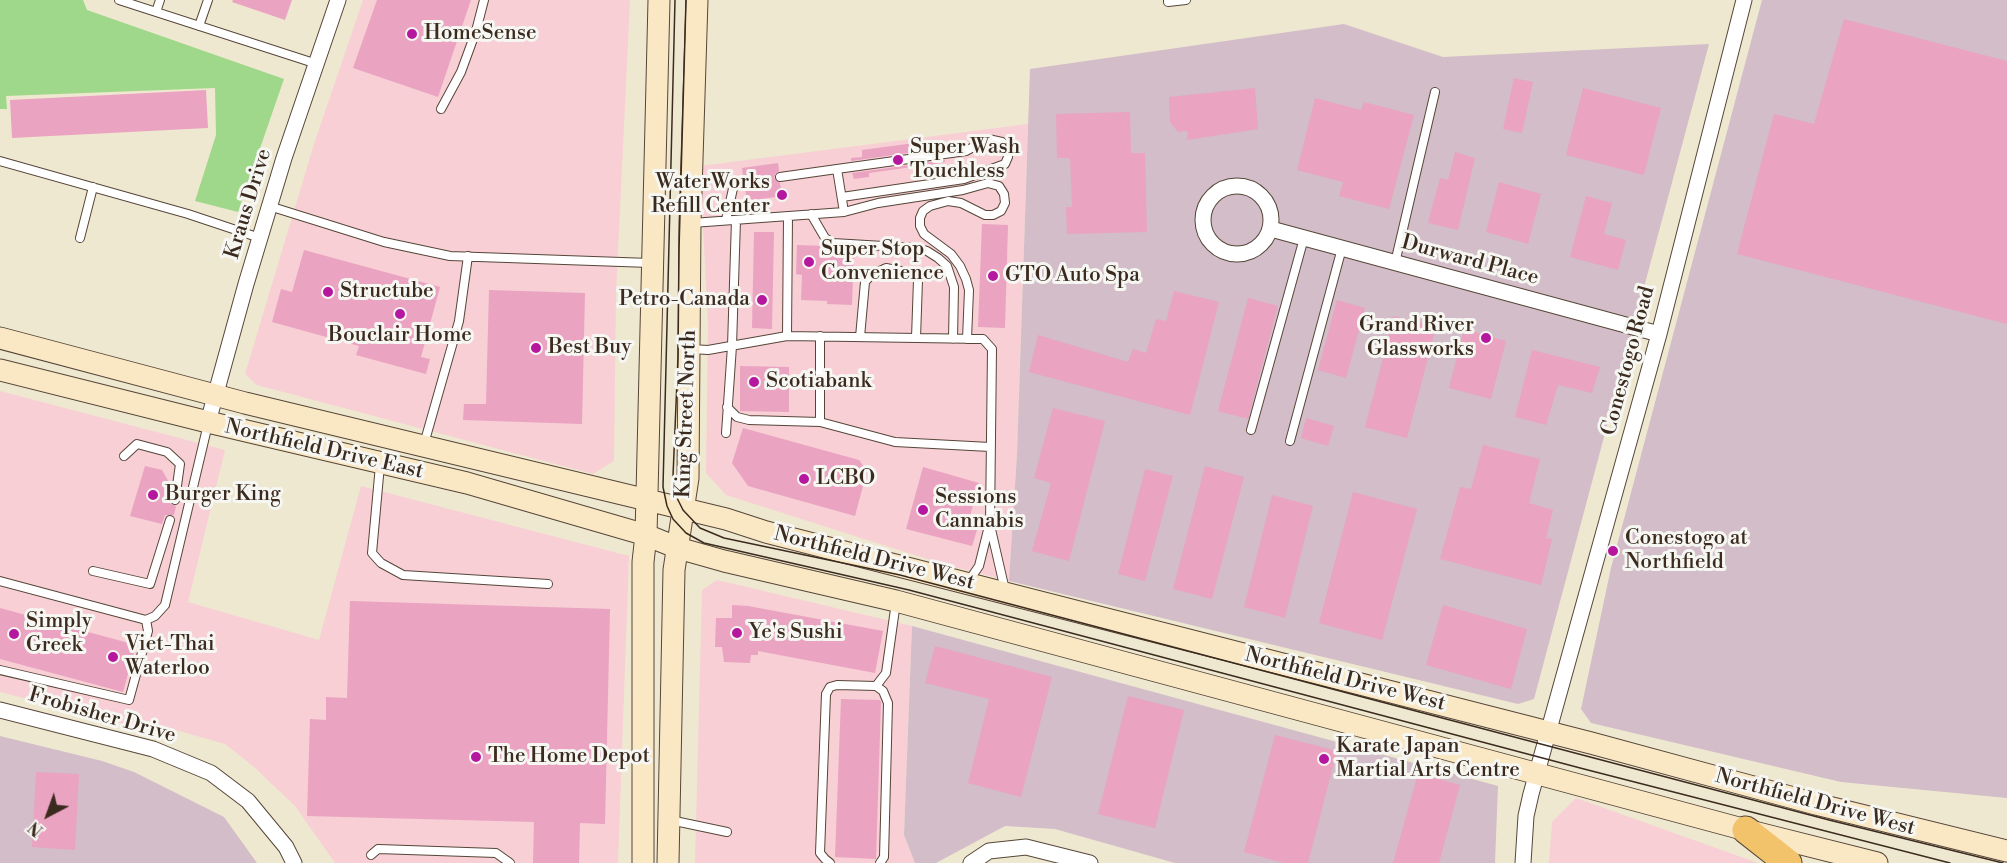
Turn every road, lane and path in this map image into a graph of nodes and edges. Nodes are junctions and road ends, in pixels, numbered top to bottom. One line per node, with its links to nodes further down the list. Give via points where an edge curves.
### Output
1 (119, 0): 11 (lane)
2 (160, 0): 11 (lane)
3 (208, 0): 12 (lane)
4 (338, 0): 13 (street, Kraus Drive)
5 (484, 0): 15 (lane, via 461,72)
6 (659, 0): 36 (main road, King Street North)
7 (697, 0): 28 (main road, King Street North)
8 (1168, 0): 9 (lane)
9 (1186, 0)
10 (1744, 0): 37 (street, Conestogo Road)
11 (156, 12): 12 (lane)
12 (199, 26): 13 (lane)
13 (316, 64): 22 (street, Kraus Drive)
14 (1435, 92): 35 (lane)
15 (441, 109)
16 (0, 161): 20 (lane)
17 (837, 169): 18 (lane); 21 (lane); 21 (lane, via 966,151 988,139 1002,142 1007,149 1005,164 964,179)
18 (780, 177)
19 (744, 182): 26 (lane, via 734,184)
20 (93, 187): 30 (lane); 31 (lane)
21 (842, 197): 23 (lane)
22 (269, 206): 31 (street, Kraus Drive); 34 (lane, via 384,242)
23 (844, 212): 24 (lane); 44 (lane, via 988,183 999,186 1005,203 993,215 948,201 930,206 920,218 924,234 951,254 966,279)
24 (811, 214): 25 (lane); 43 (lane, via 825,238 833,243 917,248 938,258 946,266 954,287)
25 (788, 216): 27 (lane); 38 (lane)
26 (726, 220): 27 (lane); 28 (lane)
27 (736, 220): 45 (lane)
28 (690, 223): 46 (main road, King Street North)
29 (1270, 229): 29 (street, via 1267,204 1248,188 1223,189 1205,206 1202,219 1210,242 1232,255 1256,249); 32 (street, Durward Place)
30 (80, 238)
31 (260, 238): 48 (street, Kraus Drive)
32 (1304, 238): 33 (street, Durward Place); 52 (lane)
33 (1342, 248): 35 (street, Durward Place); 54 (lane)
34 (468, 256): 36 (lane); 55 (lane, via 459,321)
35 (1395, 262): 37 (street, Durward Place)
36 (652, 263): 60 (main road, King Street North)
37 (1659, 334): 76 (street, Conestogo Road)
38 (787, 336): 39 (lane); 45 (lane)
39 (820, 336): 40 (lane); 51 (lane)
40 (860, 337): 42 (lane); 42 (lane, via 865,282 886,268 916,274)
41 (0, 338): 48 (main road, Northfield Drive East)
42 (916, 338): 43 (lane)
43 (953, 339): 44 (lane)
44 (968, 339): 56 (lane, via 983,339 992,349)
45 (732, 346): 46 (lane); 49 (lane)
46 (690, 349): 61 (main road, King Street North, via 688,478)
47 (0, 370): 50 (main road, Northfield Drive East)
48 (215, 395): 50 (street, Kraus Drive); 55 (main road, Northfield Drive East)
49 (727, 407): 51 (lane, via 737,417 749,420); 53 (lane)
50 (208, 422): 58 (main road, Northfield Drive East); 72 (lane, via 165,605)
51 (820, 422): 56 (lane, via 895,442)
52 (1251, 430)
53 (726, 434)
54 (1290, 441)
55 (424, 445): 60 (main road, Northfield Drive East)
56 (990, 447): 63 (lane)
57 (124, 456): 59 (lane, via 137,444 167,452 180,464)
58 (380, 464): 64 (main road, Northfield Drive East, via 467,483); 69 (lane, via 372,553 381,563 403,575)
59 (175, 500)
60 (646, 500): 61 (main road, Northfield Drive East); 64 (main road, King Street North)
61 (683, 510): 65 (main road, King Street North); 68 (main road, Northfield Drive West)
62 (170, 520): 66 (lane, via 150,584)
63 (990, 525): 68 (lane, via 979,566); 70 (lane)
64 (646, 535): 65 (main road, Northfield Drive East); 85 (main road, King Street North)
65 (678, 548): 71 (main road, Northfield Drive West); 78 (main road, King Street North, via 674,570)
66 (93, 571)
67 (0, 581): 72 (lane)
68 (968, 583): 70 (main road, Northfield Drive West)
69 (548, 584)
70 (1006, 593): 76 (main road, Northfield Drive West)
71 (896, 601): 74 (lane, via 886,673); 77 (main road, Northfield Drive West)
72 (146, 620): 73 (lane, via 148,631 129,700)
73 (0, 670)
74 (876, 686): 87 (lane, via 837,685 826,694 820,853); 88 (lane, via 888,703 884,857)
75 (0, 710): 83 (street, Frobisher Drive, via 153,748 211,773 248,801 286,847)
76 (1548, 732): 77 (street, Conestogo Road); 81 (main road, Northfield Drive West)
77 (1537, 774): 79 (main road, Northfield Drive West); 91 (street, Conestogo Road, via 1526,816)
78 (669, 820): 80 (lane); 86 (main road, King Street North)
79 (1746, 830): 92 (highway); 93 (main road, Northfield Drive West)
80 (727, 832)
81 (2007, 851)
82 (371, 855): 84 (lane, via 378,849 496,853)
83 (294, 863)
84 (510, 863)
85 (643, 863)
86 (668, 863)
87 (830, 863)
88 (880, 863)
89 (971, 863): 90 (street, via 989,851 1026,847)
90 (1090, 863)
91 (1523, 863)
92 (1788, 863)
93 (1877, 863)

